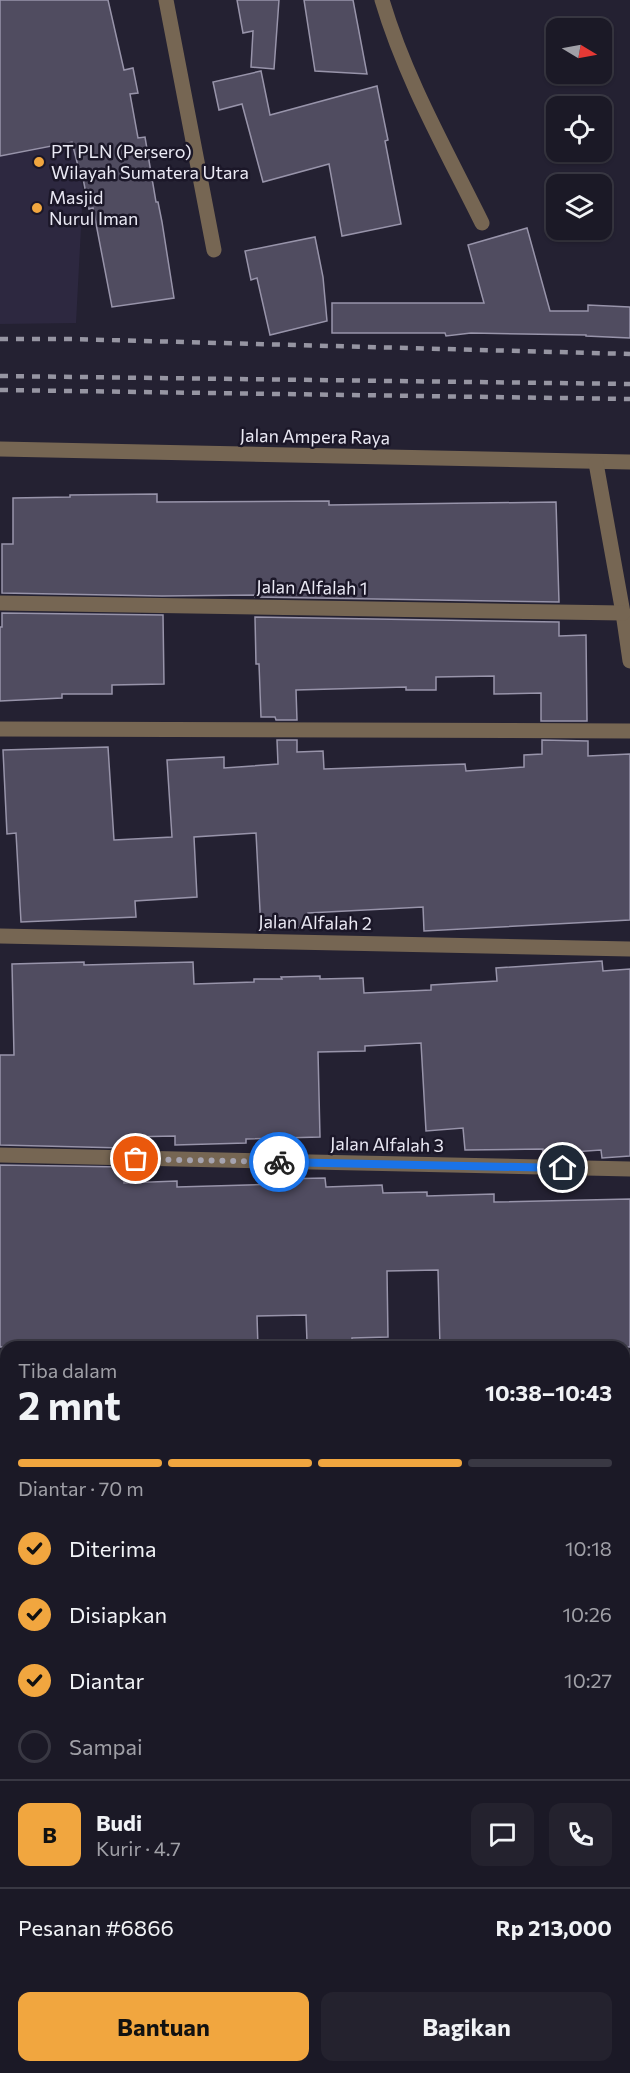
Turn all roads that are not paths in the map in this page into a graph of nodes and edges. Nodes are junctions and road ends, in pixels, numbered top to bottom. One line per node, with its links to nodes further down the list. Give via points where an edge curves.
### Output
1 (166, 0): 4 (street)
2 (382, 0): 3 (street, via 390,29 429,117)
3 (482, 223)
4 (214, 250)
5 (0, 449): 6 (street, Jalan Ampera Raya)
6 (596, 462): 7 (street, Jalan Ampera Raya); 9 (street)
7 (630, 462)
8 (0, 603): 9 (street, Jalan Alfalah 1)
9 (623, 613): 10 (street)
10 (630, 660)
11 (0, 729): 12 (street)
12 (630, 731)
13 (0, 936): 14 (street, Jalan Alfalah 2)
14 (630, 949)
15 (0, 1155): 16 (street, Jalan Alfalah 3)
16 (630, 1169)

